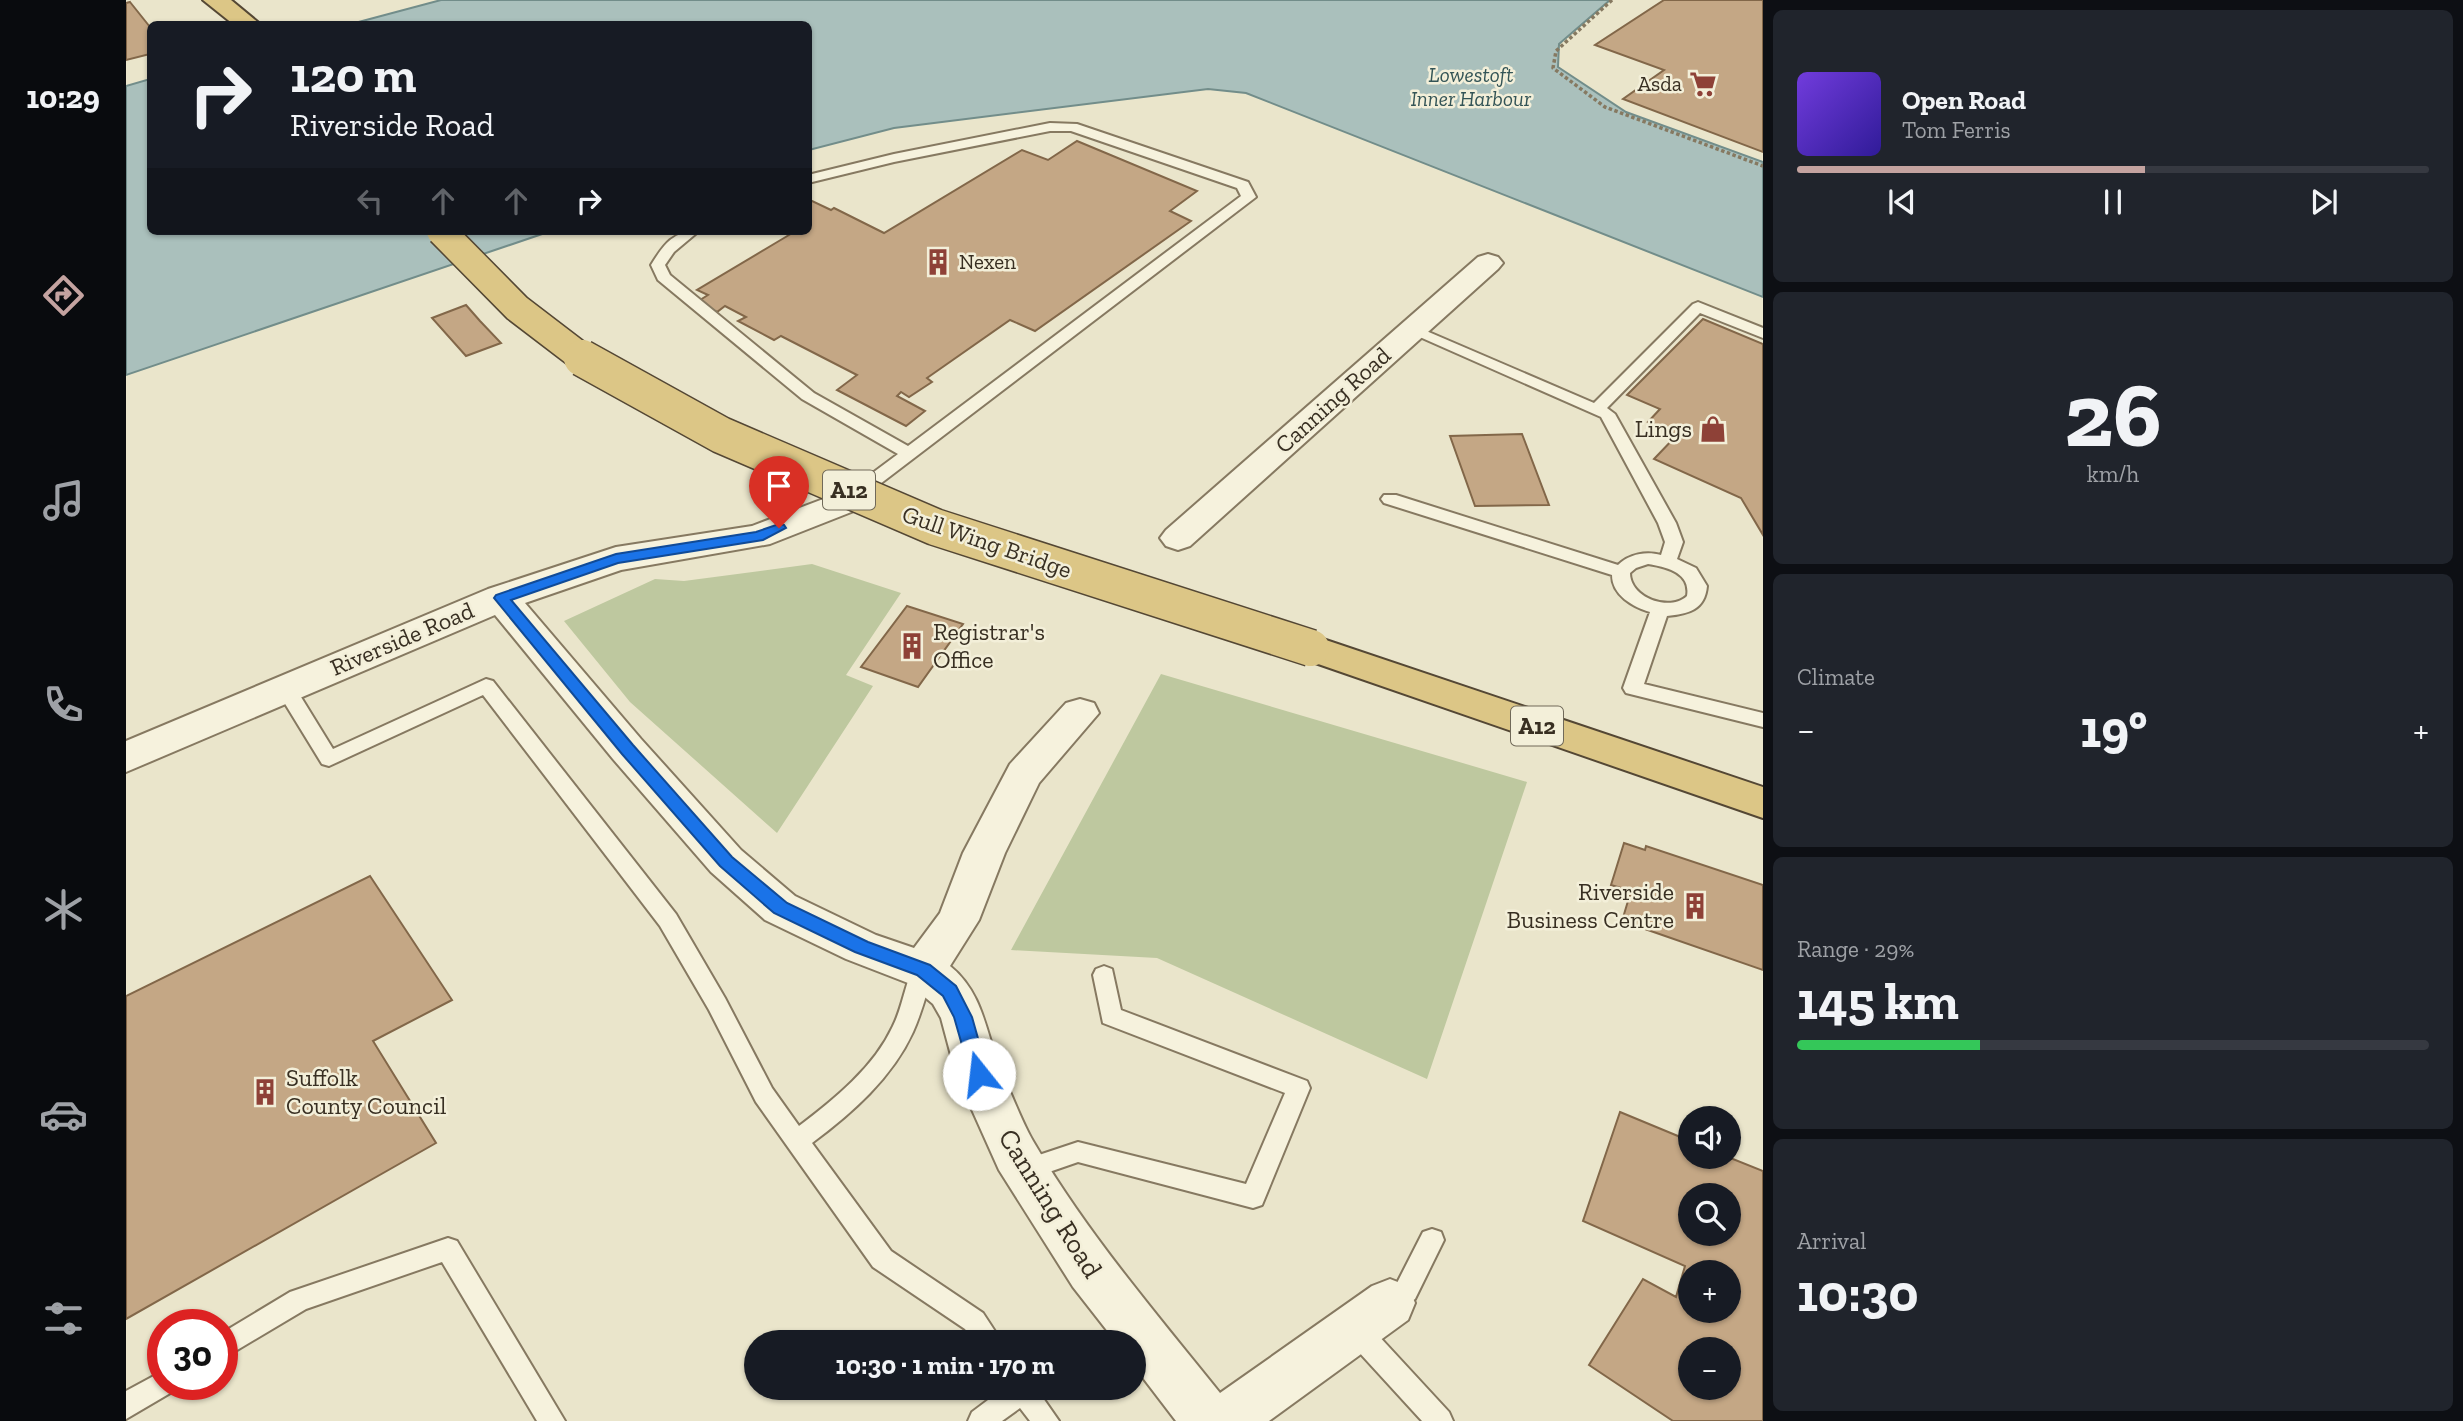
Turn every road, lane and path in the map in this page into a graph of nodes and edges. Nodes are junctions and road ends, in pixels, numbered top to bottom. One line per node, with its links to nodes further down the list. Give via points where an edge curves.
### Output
1 (215, 0): 3 (highway)
2 (1612, 0): 4 (path, via 1556,51 1553,68 1605,107)
3 (244, 21)
4 (1763, 166)
5 (812, 178): 12 (lane, via 1050,127 1072,127 1243,185 1249,197)
6 (445, 235): 24 (highway, Gull Wing Bridge / A12, bridge, via 517,308 591,365 721,435 935,527 1311,648)
7 (687, 235): 12 (lane, via 668,249 658,265 663,277 808,396)
8 (1488, 263): 9 (street, Canning Road)
9 (1412, 330): 11 (lane); 15 (street, Canning Road)
10 (1763, 333): 11 (lane, via 1698,307)
11 (1598, 408): 16 (lane, via 1615,425 1667,523 1674,542)
12 (908, 453): 14 (lane)
13 (1390, 499): 17 (lane)
14 (847, 501): 18 (street, Riverside Road, via 758,536 616,559)
15 (1178, 538)
16 (1668, 561): 17 (lane, via 1636,560); 19 (lane, via 1694,577 1697,597 1682,608)
17 (1621, 572): 19 (lane, via 1625,591 1646,606)
18 (501, 598): 20 (street, Riverside Road); 25 (street, Canning Road, via 726,862 780,908 861,947)
19 (1660, 609): 22 (lane, via 1633,688)
20 (286, 689): 23 (street, Riverside Road); 27 (lane, via 330,759 486,686 668,920 764,1095)
21 (1080, 713): 25 (street, via 1024,774 984,853 958,920)
22 (1763, 720)
23 (126, 757)
24 (1763, 803)
25 (923, 970): 27 (lane, via 902,1030 878,1068 842,1107); 28 (street, Canning Road, via 950,991 963,1017 979,1074 1016,1155)
26 (1104, 975): 28 (lane, via 1111,1016 1299,1088 1253,1197 1078,1152)
27 (797, 1141): 31 (lane, via 883,1259)
28 (1027, 1169): 40 (street, Canning Road, via 1091,1271)
29 (1432, 1240): 30 (lane, via 1406,1292)
30 (1372, 1316): 41 (street); 42 (lane)
31 (980, 1330)
32 (238, 1337): 37 (lane, via 299,1300 448,1249)
33 (147, 1393): 36 (lane)
34 (1007, 1400): 38 (lane)
35 (1030, 1400): 39 (lane)
36 (126, 1406)
37 (552, 1421)
38 (981, 1421)
39 (1046, 1421)
40 (1209, 1421)
41 (1224, 1421)
42 (1440, 1421)

